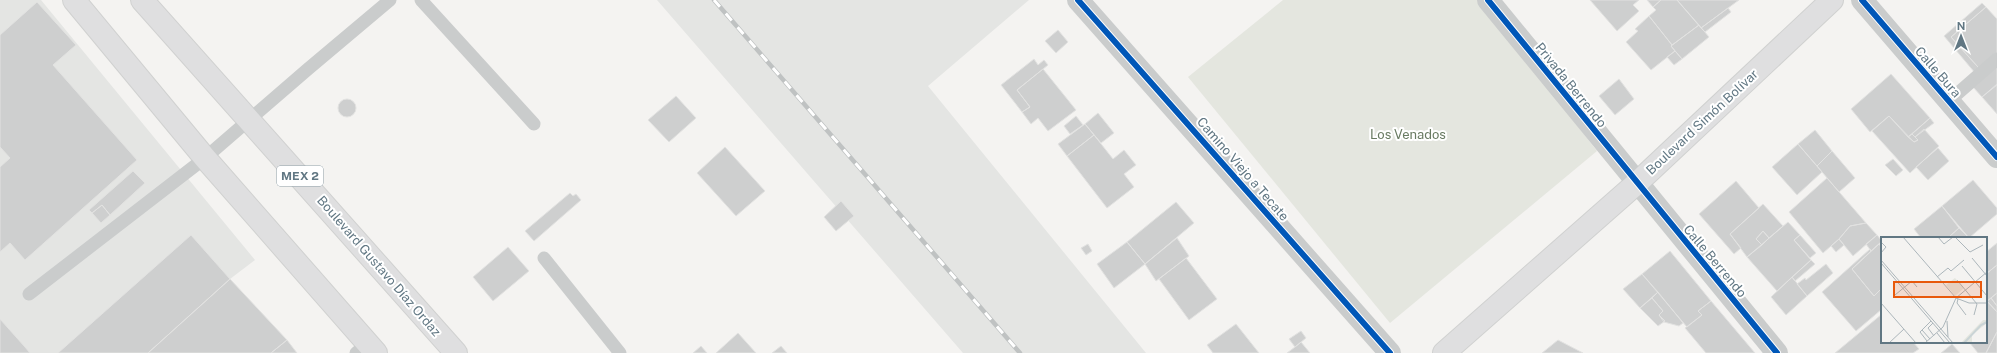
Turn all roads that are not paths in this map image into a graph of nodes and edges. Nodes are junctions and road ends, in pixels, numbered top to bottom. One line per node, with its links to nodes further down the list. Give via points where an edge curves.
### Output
1 (74, 0): 14 (main road)
2 (142, 0): 11 (main road, Boulevard Gustavo Díaz Ordaz / MEX 2)
3 (390, 0): 11 (lane)
4 (421, 0): 12 (lane)
5 (1078, 0): 21 (street, Camino Viejo a Tecate)
6 (1488, 0): 15 (street, Privada Berrendo)
7 (1832, 0): 15 (main road, Boulevard Simón Bolívar)
8 (1862, 0): 10 (street, Calle Bura)
9 (1997, 59): 10 (lane)
10 (1949, 101): 13 (street, Calle Bura)
11 (250, 120): 14 (lane); 19 (main road, Boulevard Gustavo Díaz Ordaz / MEX 2)
12 (534, 124)
13 (1996, 153)
14 (205, 158): 17 (lane); 18 (main road)
15 (1637, 183): 22 (main road, Boulevard Simón Bolívar); 23 (street, Calle Berrendo)
16 (544, 258): 20 (lane)
17 (29, 294)
18 (367, 350)
19 (456, 353)
20 (620, 353)
21 (1390, 353)
22 (1444, 353)
23 (1777, 353)

